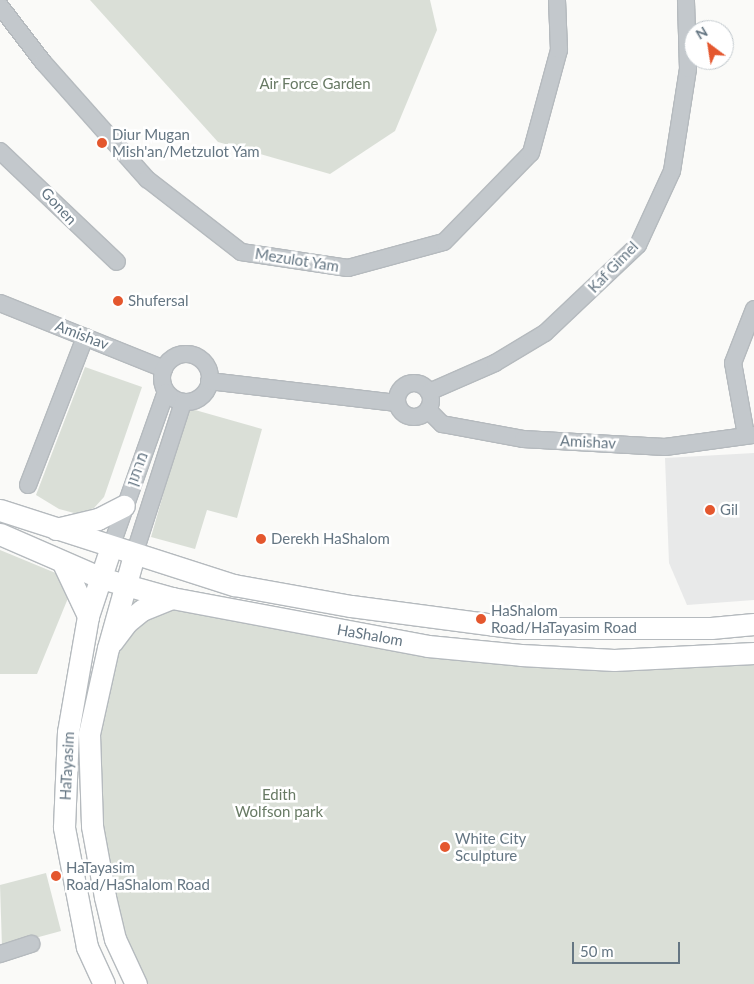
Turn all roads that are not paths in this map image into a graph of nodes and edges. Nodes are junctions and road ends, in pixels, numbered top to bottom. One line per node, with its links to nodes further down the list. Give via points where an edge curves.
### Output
1 (557, 0): 3 (street, Mezulot Yam, via 559,50 530,153 444,242 348,268 241,252 148,179 42,62)
2 (686, 0): 12 (street, Kaf Gimel, via 688,69 672,171 638,245 546,333 495,363)
3 (0, 6)
4 (0, 151): 5 (street, Gonen)
5 (117, 262)
6 (0, 303): 8 (street, Amishav)
7 (754, 309): 16 (street, via 733,363)
8 (85, 337): 9 (street, Amishav); 17 (street)
9 (164, 368): 10 (street, via 173,358 189,354 203,362); 11 (street, via 162,378)
10 (209, 380): 13 (street, via 200,397); 14 (street)
11 (166, 392): 13 (street); 18 (street, מרתון)
12 (429, 392): 14 (street, via 418,384 406,385 398,394); 15 (street)
13 (183, 402): 23 (street, מרתון)
14 (397, 403): 15 (street, via 401,412 410,417 420,416)
15 (428, 410): 16 (street, Amishav, via 442,424 523,439 665,447)
16 (750, 435)
17 (28, 485)
18 (124, 506): 20 (main road, via 110,516); 22 (street, מרתון)
19 (0, 510): 20 (main road, HaShalom)
20 (54, 529): 22 (main road, HaShalom)
21 (0, 534): 24 (main road, HaShalom)
22 (111, 547): 23 (main road, HaShalom); 25 (main road, HaTayasim)
23 (134, 555): 26 (main road, HaTayasim); 29 (main road, HaShalom, via 234,585 431,618 519,628 710,628)
24 (63, 563): 25 (main road, HaShalom); 28 (main road)
25 (101, 578): 26 (main road, HaShalom); 28 (main road, HaTayasim)
26 (123, 586): 27 (main road, HaShalom); 30 (main road, HaTayasim)
27 (172, 598): 30 (main road, via 142,610 127,622); 31 (main road, HaShalom, via 428,646 521,655 614,660)
28 (88, 616): 34 (main road, HaTayasim, via 68,732 64,827 87,947)
29 (754, 624)
30 (108, 648): 35 (main road, HaTayasim, via 89,734 92,826 115,939)
31 (754, 653)
32 (31, 944): 33 (street)
33 (0, 954)
34 (104, 984)
35 (136, 984)

